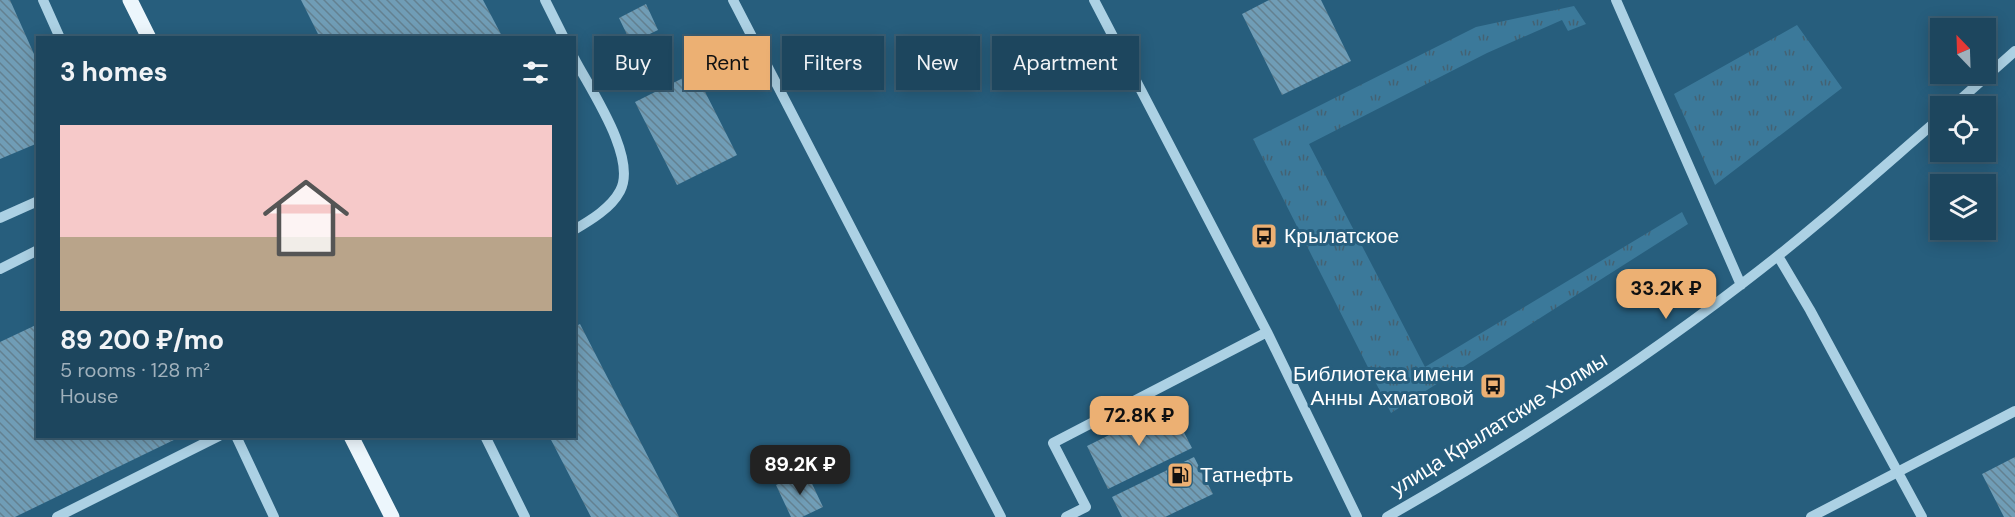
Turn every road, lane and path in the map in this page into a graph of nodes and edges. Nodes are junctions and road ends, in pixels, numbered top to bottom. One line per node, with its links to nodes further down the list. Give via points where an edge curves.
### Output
1 (43, 0): 7 (street)
2 (130, 0): 8 (main road)
3 (545, 0): 9 (street)
4 (734, 0): 32 (street)
5 (1094, 0): 21 (street)
6 (1616, 0): 20 (street)
7 (59, 36)
8 (148, 36)
9 (563, 36)
10 (2015, 51): 12 (street)
11 (576, 62): 16 (street, via 621,150 626,175 610,205)
12 (1964, 96)
13 (1930, 126): 18 (street, улица Крылатские Холмы)
14 (36, 202): 15 (street)
15 (0, 218)
16 (576, 229)
17 (36, 251): 19 (street)
18 (1778, 256): 20 (street, улица Крылатские Холмы); 27 (street)
19 (0, 269)
20 (1741, 285): 35 (street, улица Крылатские Холмы, via 1576,400)
21 (1267, 332): 33 (street, via 1053,443 1086,507); 34 (street)
22 (2015, 411): 27 (street)
23 (215, 438): 28 (street)
24 (237, 438): 29 (street)
25 (352, 438): 30 (main road)
26 (485, 438): 31 (street)
27 (1898, 471): 36 (street); 37 (street)
28 (57, 517)
29 (274, 517)
30 (392, 517)
31 (525, 517)
32 (1001, 517)
33 (1066, 517)
34 (1357, 517)
35 (1387, 517)
36 (1811, 517)
37 (1922, 517)

